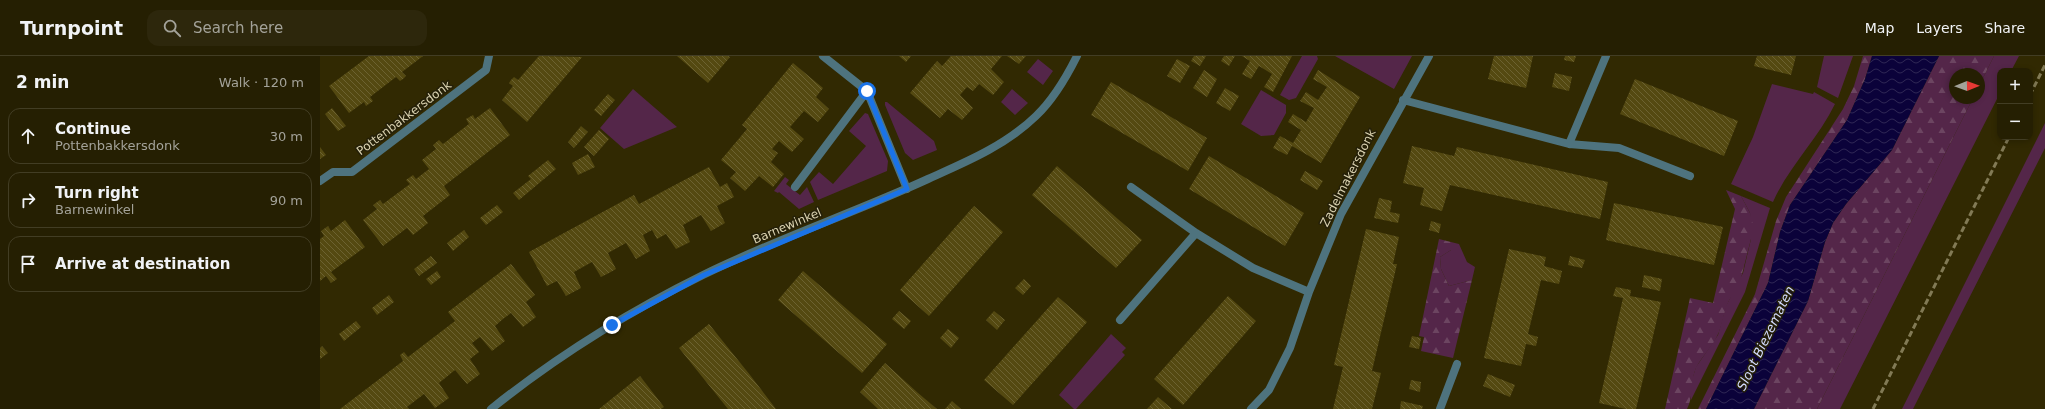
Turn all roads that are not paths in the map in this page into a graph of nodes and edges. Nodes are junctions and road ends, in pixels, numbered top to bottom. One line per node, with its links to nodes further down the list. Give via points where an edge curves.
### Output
1 (489, 56): 10 (street, Pottenbakkersdonk, via 486,70 352,172 334,172)
2 (823, 56): 6 (street)
3 (1077, 56): 13 (street, Barnewinkel, via 1066,79 1036,117 996,147)
4 (1429, 56): 7 (street, Zadelmakersdonk)
5 (1606, 56): 8 (street)
6 (867, 91): 11 (street); 13 (street)
7 (1403, 100): 8 (street); 15 (street, Zadelmakersdonk, via 1341,214)
8 (1569, 144): 9 (street, via 1619,148)
9 (1690, 176)
10 (320, 181)
11 (795, 187)
12 (1130, 188): 14 (street)
13 (907, 189): 18 (street, Barnewinkel, via 724,266 670,292 605,329 524,382)
14 (1196, 233): 15 (street, via 1253,268); 16 (street)
15 (1309, 292): 19 (street, Zadelmakersdonk, via 1290,348 1268,390)
16 (1120, 320)
17 (1457, 364): 20 (street)
18 (491, 409)
19 (1251, 409)
20 (1440, 409)

